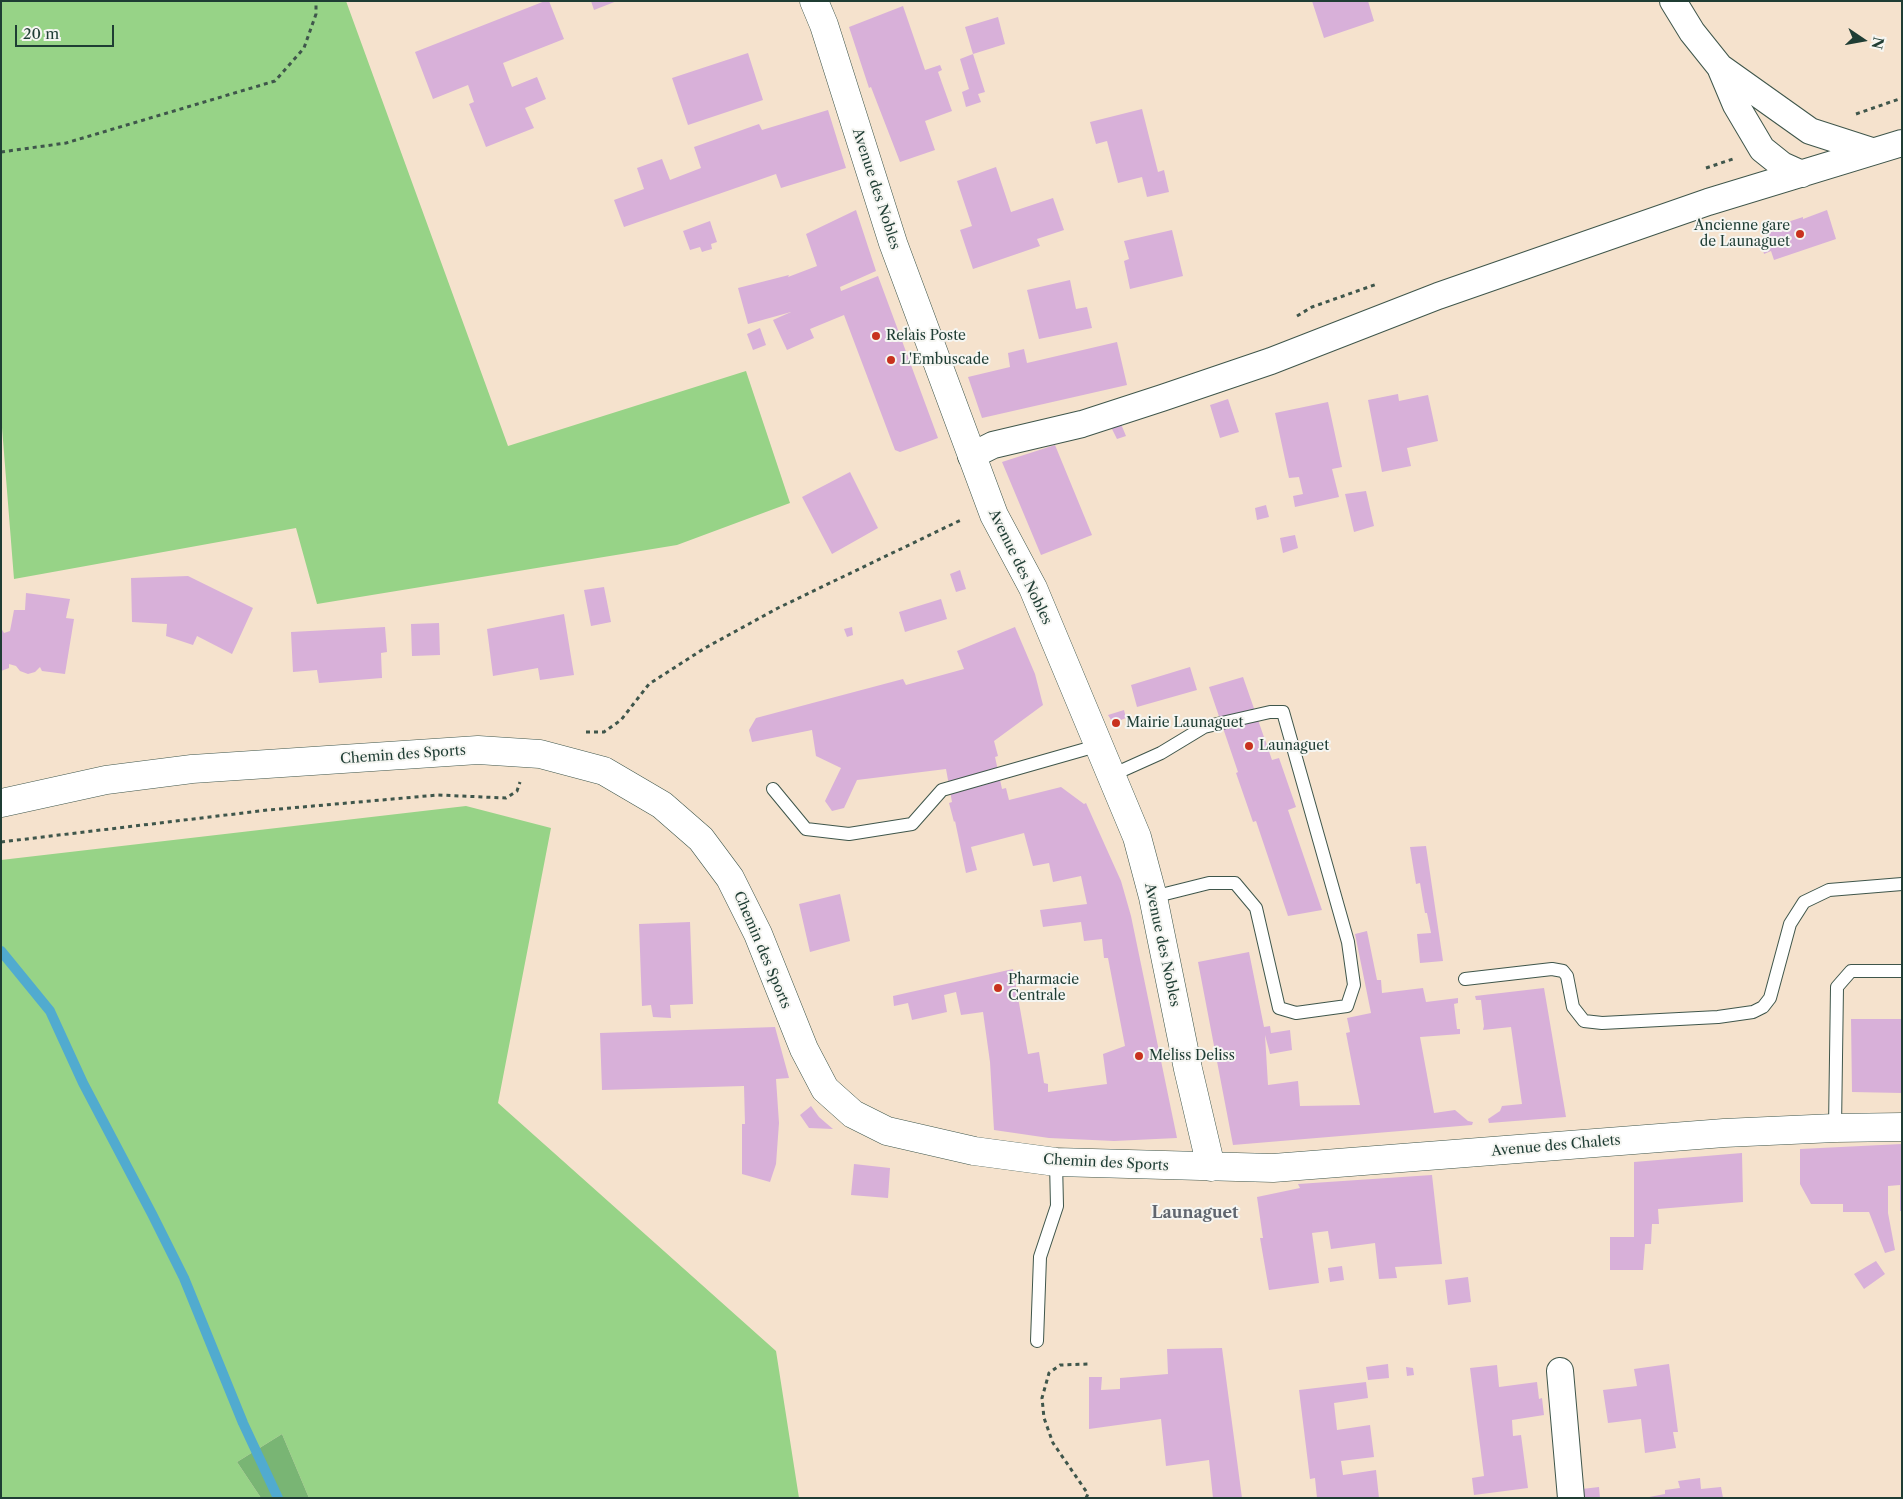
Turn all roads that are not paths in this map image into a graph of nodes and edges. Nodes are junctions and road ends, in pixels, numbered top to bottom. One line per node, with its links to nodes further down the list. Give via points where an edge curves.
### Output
1 (814, 1): 7 (street, Avenue des Nobles, via 893,243)
2 (1673, 1): 3 (street, via 1692,32)
3 (1720, 67): 5 (street, via 1810,131); 6 (street, via 1736,105 1762,149 1782,165)
4 (1902, 143): 5 (street)
5 (1872, 151): 6 (street)
6 (1802, 174): 7 (street, via 1438,296 1262,364 1082,424 993,445)
7 (971, 456): 8 (street, Avenue des Nobles, via 994,515 1033,588)
8 (1100, 746): 9 (street, Avenue des Nobles); 10 (lane, via 942,790 912,824 849,834 806,829)
9 (1112, 775): 13 (street, Avenue des Nobles, via 1137,837); 13 (lane, via 1161,754 1204,727 1283,712 1348,942 1354,985 1347,1006 1296,1014 1280,1008 1256,908 1235,883 1209,883)
10 (773, 789)
11 (1, 803): 18 (street, Chemin des Sports, via 106,780 192,769 478,750 540,754 604,771 662,805 701,839 730,878 758,934 804,1048 825,1089 853,1114 888,1131 974,1151)
12 (1902, 884): 15 (lane, via 1829,890 1804,902 1790,924 1770,998 1763,1007 1752,1012 1718,1017 1584,1021 1573,1007 1567,976 1563,971 1552,969)
13 (1153, 896): 19 (street, Avenue des Nobles)
14 (1902, 971): 17 (lane, via 1851,971 1837,987)
15 (1465, 979)
16 (1902, 1127): 17 (street, Avenue des Chalets)
17 (1835, 1128): 19 (street, Avenue des Chalets, via 1724,1133 1273,1168)
18 (1056, 1162): 19 (street, Chemin des Sports); 20 (lane, via 1057,1206 1040,1257)
19 (1211, 1167)
20 (1037, 1341)
21 (1560, 1371): 22 (street)
22 (1571, 1498)

